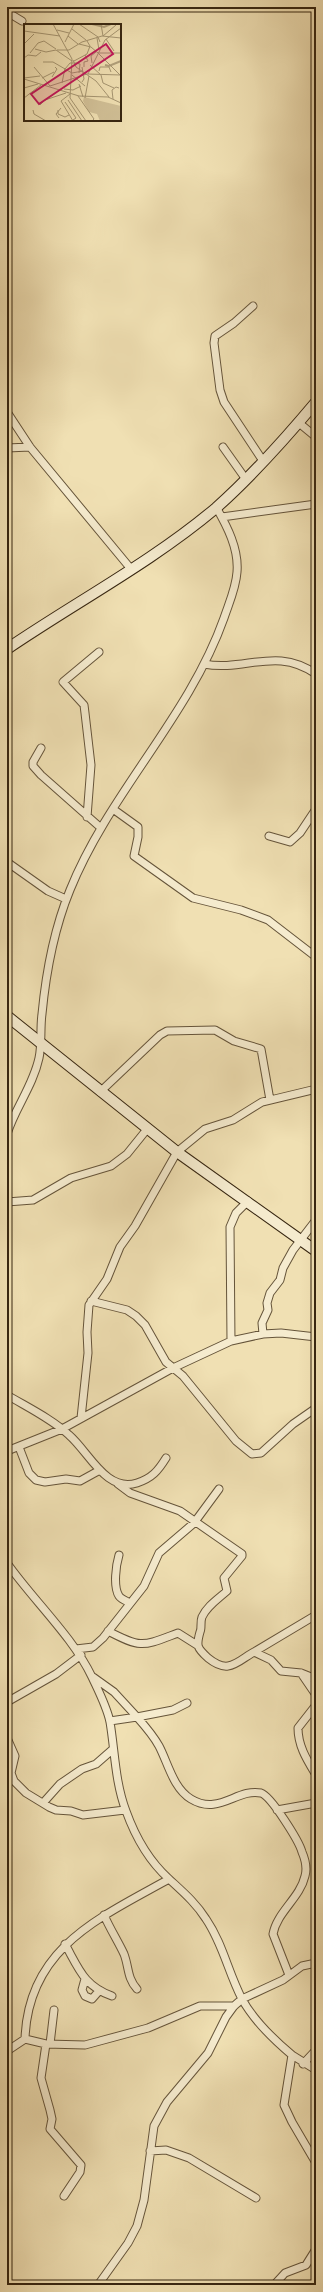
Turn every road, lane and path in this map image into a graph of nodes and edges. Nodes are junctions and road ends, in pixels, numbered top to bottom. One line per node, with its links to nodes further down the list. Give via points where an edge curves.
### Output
1 (7, 12): 2 (street)
2 (22, 21)
3 (253, 306): 11 (street, via 215,336 214,343 222,396)
4 (316, 402): 6 (street)
5 (7, 412): 8 (street)
6 (299, 422): 7 (street); 11 (street)
7 (316, 437)
8 (30, 447): 10 (street); 16 (street)
9 (223, 447): 12 (street)
10 (7, 448)
11 (263, 461): 12 (street)
12 (245, 478): 14 (street)
13 (316, 504): 15 (street)
14 (216, 507): 15 (street); 16 (street)
15 (222, 517): 19 (street, via 236,553 238,571 218,635)
16 (131, 569): 17 (street)
17 (7, 647)
18 (99, 652): 24 (street, via 63,682 84,705 91,765)
19 (204, 664): 20 (street, via 224,666 258,661 288,661 302,664); 22 (street)
20 (316, 674)
21 (41, 748): 24 (street, via 33,762 36,769)
22 (113, 809): 25 (street); 29 (street, via 138,827 134,856 172,884 193,898 233,907 268,920)
23 (316, 809): 26 (street, via 300,833 290,842)
24 (87, 817): 25 (street)
25 (101, 828): 28 (street)
26 (269, 836)
27 (7, 862): 28 (street, via 48,891)
28 (66, 899): 31 (street, via 57,924 51,954)
29 (316, 956)
30 (7, 1016): 31 (street)
31 (40, 1043): 33 (street); 36 (street, via 40,1057 36,1070)
32 (316, 1089): 34 (street)
33 (100, 1092): 34 (street, via 167,1031 215,1030 234,1041 261,1049); 35 (street)
34 (270, 1100): 37 (street, via 233,1120 205,1129)
35 (148, 1128): 37 (street); 38 (street, via 128,1154 111,1166 63,1181 33,1200)
36 (7, 1134)
37 (177, 1152): 39 (street); 43 (street, via 120,1248 107,1279)
38 (7, 1202)
39 (248, 1202): 41 (street); 46 (street, via 236,1214 230,1227)
40 (316, 1220): 41 (street)
41 (300, 1240): 42 (street); 44 (street, via 268,1298 268,1310 262,1323)
42 (316, 1251)
43 (91, 1301): 47 (street, via 132,1312 145,1325 166,1362); 50 (street, via 88,1310 88,1353)
44 (263, 1334): 45 (street); 46 (street)
45 (316, 1337)
46 (231, 1342): 47 (street)
47 (173, 1368): 49 (street, via 183,1376 236,1441 252,1454 261,1453 293,1424); 50 (street)
48 (7, 1395): 51 (street)
49 (316, 1408)
50 (81, 1418): 51 (street)
51 (62, 1429): 52 (street); 55 (street)
52 (19, 1446): 53 (street); 55 (street, via 29,1473 36,1480 80,1481)
53 (7, 1451)
54 (166, 1458): 56 (street, via 151,1478 125,1486)
55 (100, 1470): 56 (street)
56 (118, 1484): 58 (street, via 130,1493 180,1511)
57 (219, 1490): 58 (street)
58 (194, 1522): 61 (street, via 159,1553 144,1586); 64 (street, via 241,1551 242,1556 224,1578 227,1591 204,1613)
59 (119, 1555): 61 (street, via 118,1592 119,1596)
60 (7, 1563): 65 (street)
61 (130, 1603): 63 (street)
62 (316, 1615): 66 (street)
63 (108, 1631): 64 (street, via 125,1641 141,1644 159,1641 178,1633); 65 (street, via 93,1647)
64 (197, 1645): 66 (street, via 210,1660 227,1667)
65 (78, 1652): 68 (street); 70 (street, via 56,1674)
66 (254, 1652): 67 (street, via 271,1660 281,1671)
67 (301, 1673): 69 (street); 71 (street, via 316,1695)
68 (92, 1677): 74 (street, via 114,1692); 75 (street)
69 (316, 1679)
70 (7, 1702)
71 (316, 1702)
72 (187, 1703): 74 (street, via 173,1710)
73 (316, 1705): 78 (street, via 298,1728 298,1732 301,1749)
74 (137, 1717): 75 (street); 82 (street, via 149,1729 182,1793 192,1800 215,1805 260,1793)
75 (110, 1720): 77 (street)
76 (7, 1738): 79 (street, via 15,1756 11,1773 14,1781)
77 (112, 1750): 79 (street, via 96,1764 60,1784); 81 (street)
78 (316, 1775)
79 (43, 1803): 81 (street, via 56,1810 71,1810 83,1815)
80 (316, 1803): 82 (street)
81 (126, 1810): 83 (street, via 148,1856)
82 (277, 1810): 87 (street, via 299,1843 305,1865 305,1876 301,1886 278,1920 273,1934)
83 (169, 1879): 84 (street); 92 (street, via 195,1903 218,1936)
84 (104, 1916): 85 (street); 89 (street, via 112,1936 123,1953 131,1982)
85 (66, 1944): 88 (street); 95 (street, via 46,1967 36,1986 25,2018)
86 (316, 1963): 87 (street, via 302,1966)
87 (289, 1975): 92 (street, via 273,1986)
88 (85, 1979): 90 (street); 90 (street, via 82,1990 85,1996 92,1998)
89 (137, 1989)
90 (99, 1991): 91 (street)
91 (112, 1996)
92 (242, 1999): 93 (street); 99 (street, via 266,2032)
93 (234, 2006): 96 (street, via 200,2006 148,2028 85,2045); 102 (street, via 226,2016 208,2053 167,2102 154,2126)
94 (54, 2010): 96 (street)
95 (24, 2039): 96 (street); 98 (street)
96 (48, 2044): 104 (street, via 41,2078 51,2114 50,2130 82,2168)
97 (316, 2050): 100 (street)
98 (7, 2051)
99 (292, 2055): 100 (street); 103 (street, via 284,2105)
100 (303, 2064): 101 (street)
101 (316, 2070)
102 (150, 2152): 105 (street, via 166,2150 189,2158); 107 (street, via 144,2200 137,2226)
103 (316, 2163)
104 (64, 2196)
105 (256, 2198)
106 (316, 2249): 108 (street, via 306,2265 285,2273)
107 (98, 2285)
108 (274, 2285)

